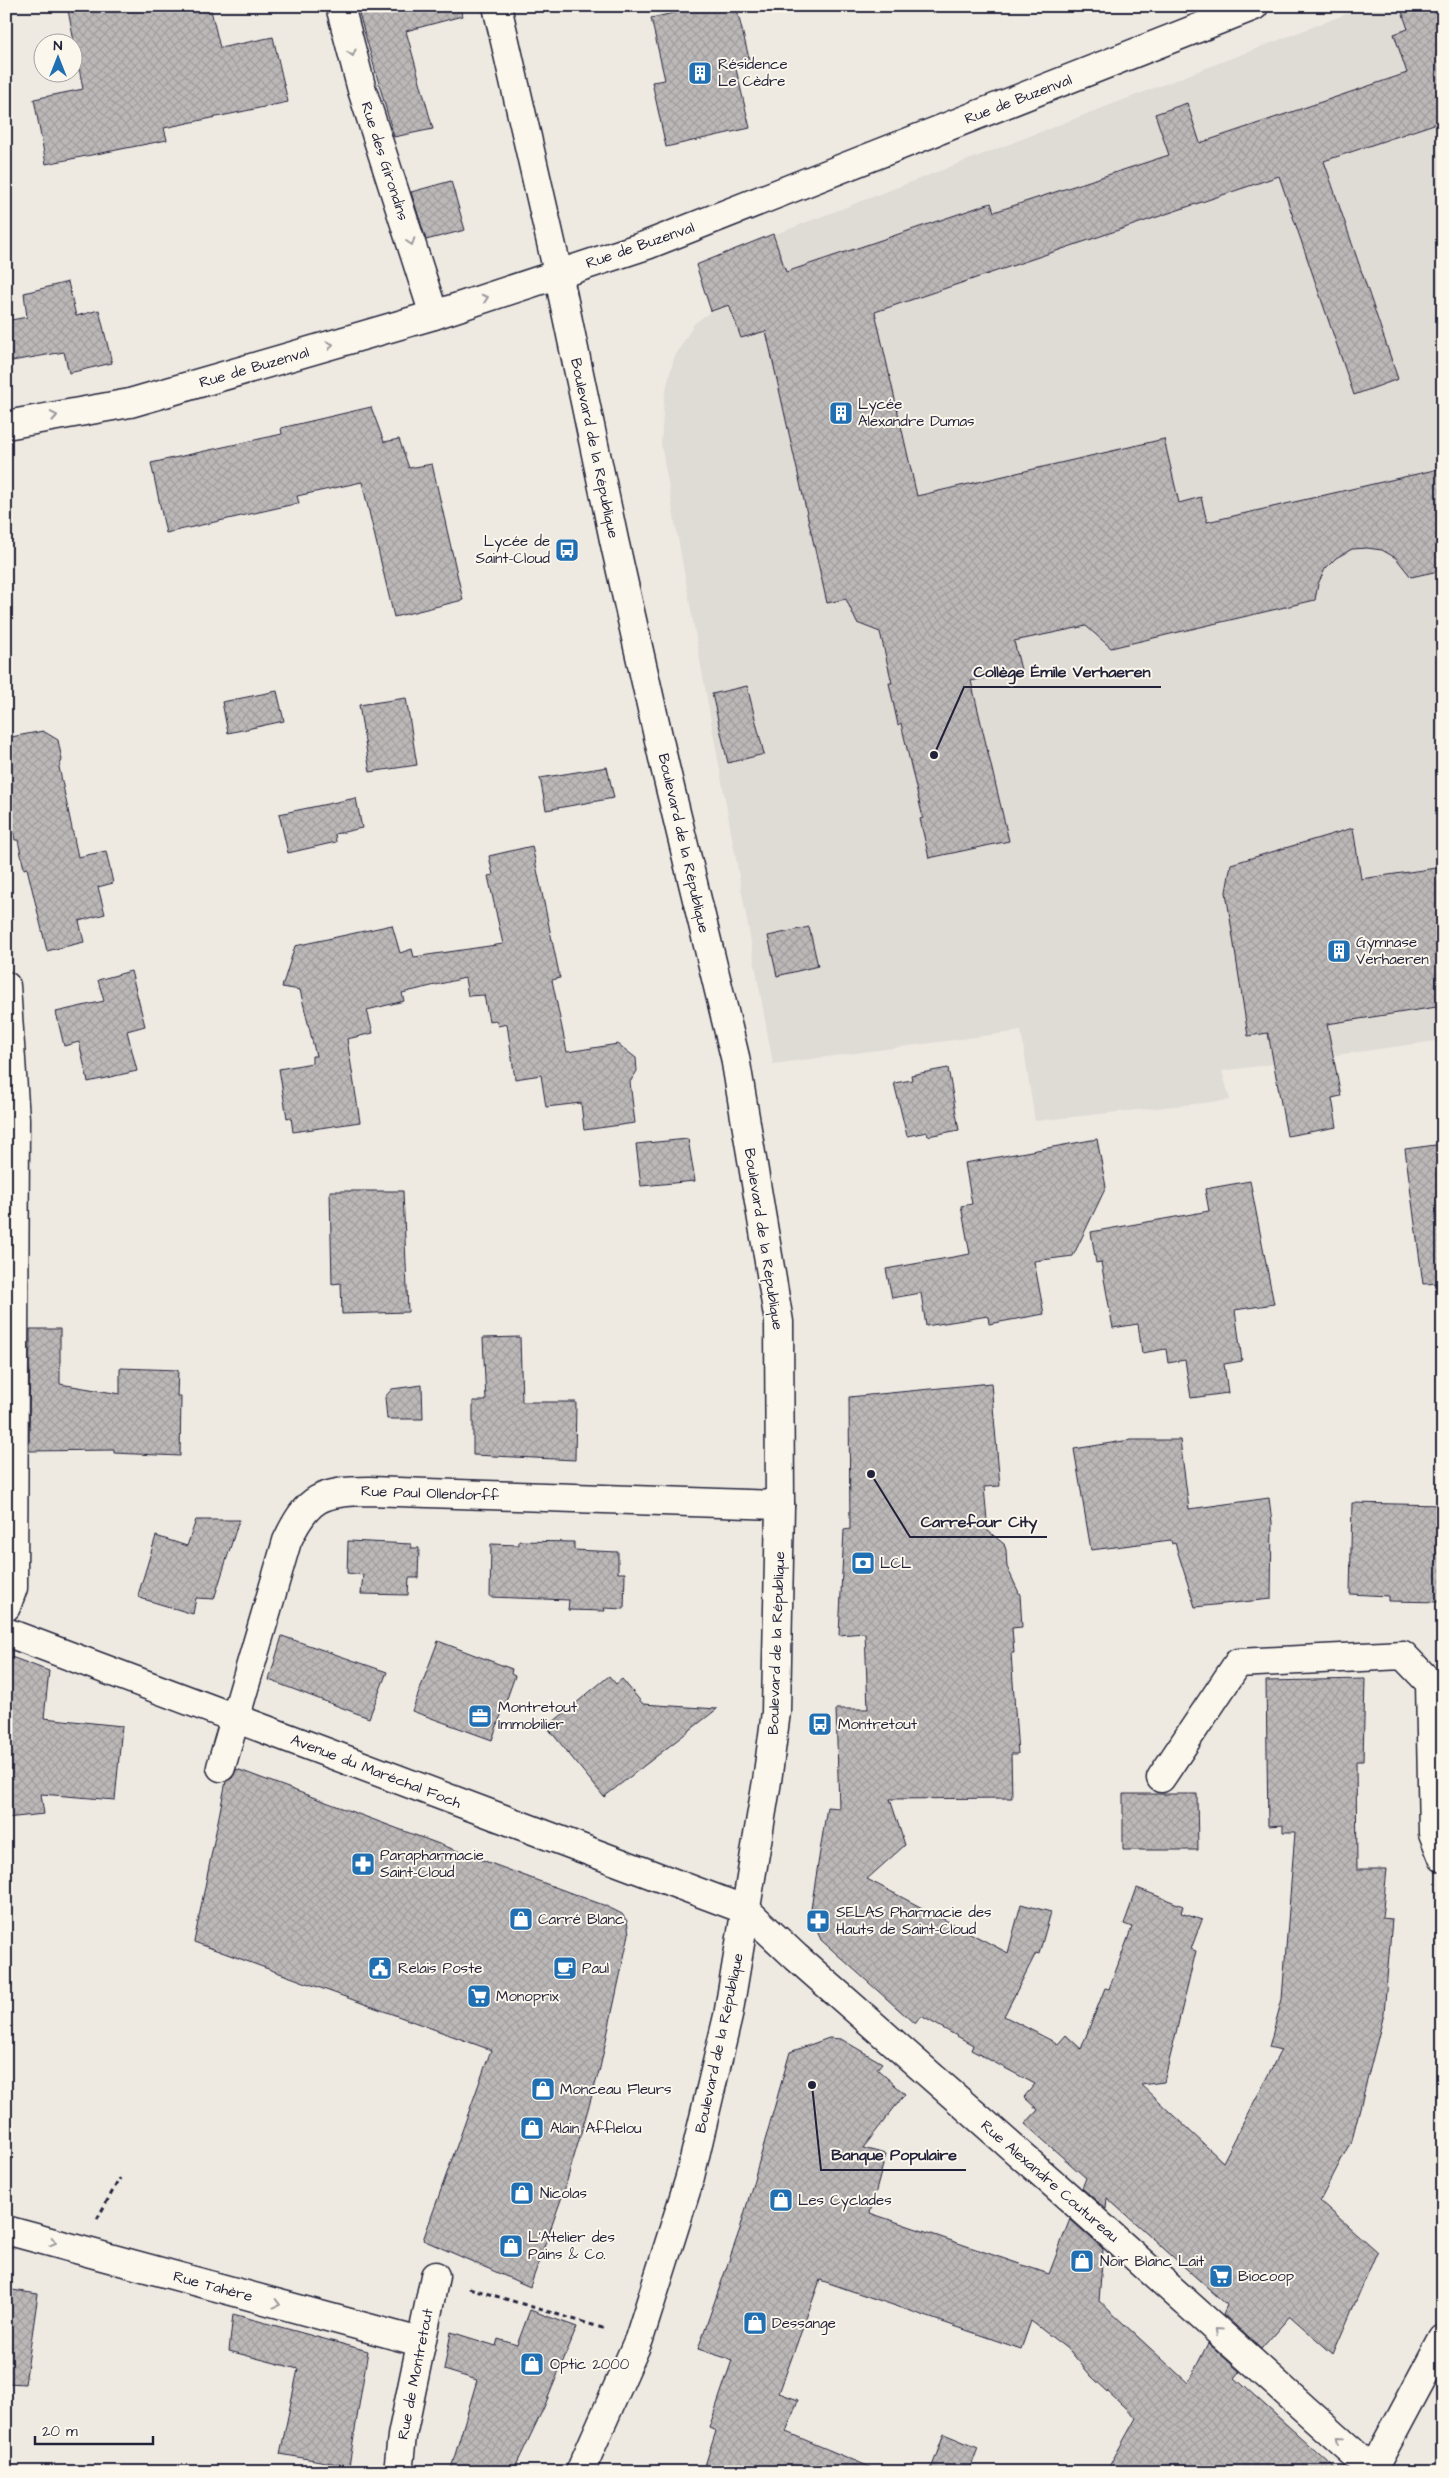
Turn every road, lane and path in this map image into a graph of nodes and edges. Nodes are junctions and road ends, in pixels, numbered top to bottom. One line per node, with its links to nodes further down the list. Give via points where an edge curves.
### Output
1 (340, 6): 5 (street, Rue des Girondins, one-way to 5, via 362,90)
2 (497, 6): 4 (street, Boulevard de la République)
3 (1254, 6): 4 (street, Rue de Buzenval, via 647,245)
4 (558, 273): 5 (street, Rue de Buzenval, one-way to 4); 8 (street, Boulevard de la République, via 627,597 735,1057 779,1322)
5 (434, 315): 6 (street, Rue de Buzenval, one-way to 5, via 130,403)
6 (6, 425)
7 (6, 986): 9 (street, via 15,1118 13,1588)
8 (780, 1505): 11 (street, Rue Paul Ollendorff, via 369,1491 341,1491 318,1499 300,1514 287,1540); 15 (street, Boulevard de la République, via 776,1712)
9 (6, 1607)
10 (6, 1632): 11 (street, Avenue du Maréchal Foch)
11 (236, 1718): 12 (street, Rue Paul Ollendorff); 15 (street, Avenue du Maréchal Foch)
12 (221, 1767)
13 (1161, 1778): 14 (street, via 1238,1663 1403,1655 1430,1683 1433,1834)
14 (1443, 1858)
15 (746, 1910): 22 (street, Boulevard de la République, via 728,2016 689,2181); 24 (street, Rue Alexandre Coutureau, one-way to 15)
16 (120, 2178): 18 (path, via 102,2206)
17 (6, 2230): 18 (street, Rue Tahère, one-way to 18)
18 (86, 2252): 23 (street, Rue Tahère, one-way to 23)
19 (435, 2276): 23 (street, Rue de Montretout)
20 (466, 2287): 22 (path)
21 (1443, 2338): 24 (street)
22 (639, 2339): 26 (street, Boulevard de la République)
23 (420, 2342): 25 (street, Rue de Montretout)
24 (1374, 2470)
25 (398, 2472)
26 (580, 2472)

